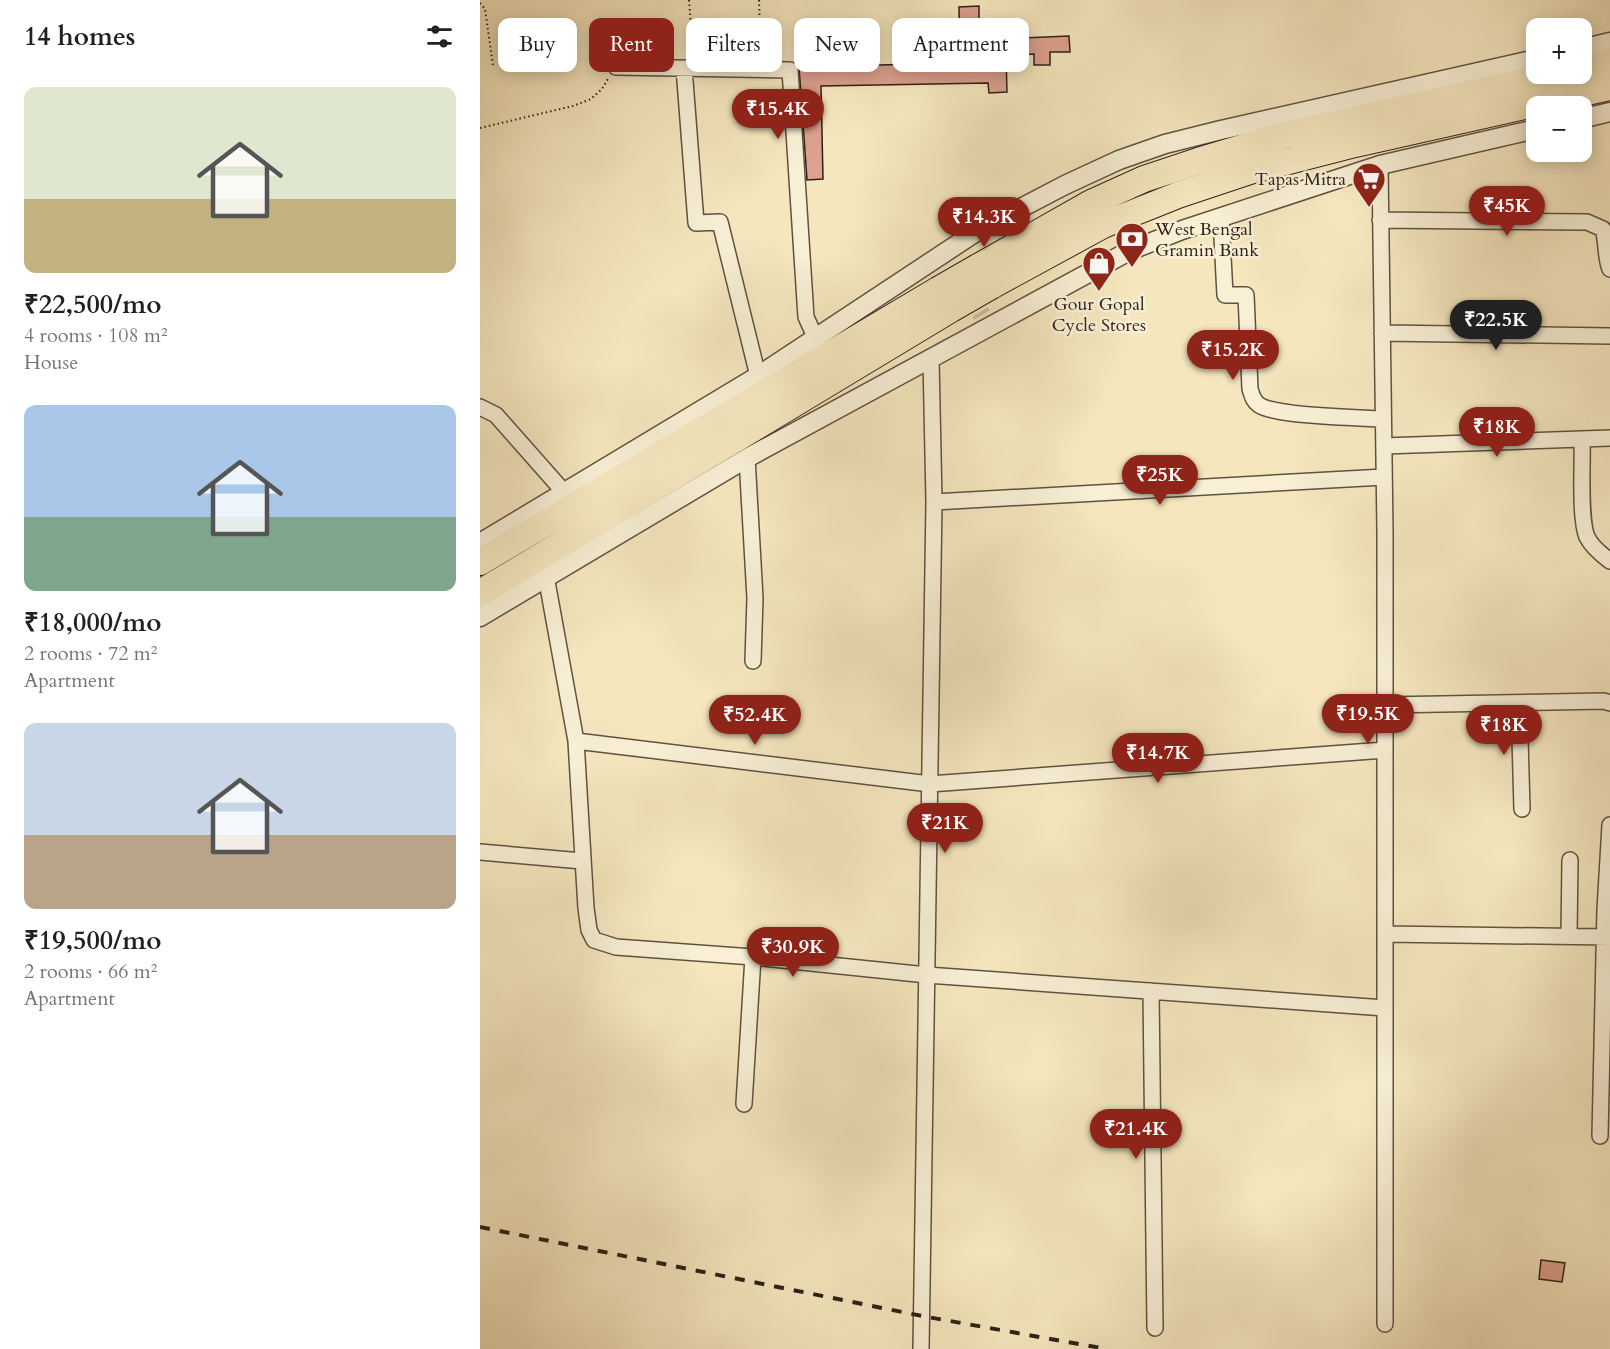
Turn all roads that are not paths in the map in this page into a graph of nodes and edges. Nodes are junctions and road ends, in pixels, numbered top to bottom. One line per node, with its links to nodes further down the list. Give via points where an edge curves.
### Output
1 (1610, 42): 2 (street)
2 (1592, 46)
3 (1526, 61): 16 (street, via 1165,144 1065,185 979,230)
4 (1610, 62): 5 (highway)
5 (1592, 66)
6 (782, 70): 21 (street, via 790,70 806,317)
7 (689, 72): 23 (street, via 696,223 720,222)
8 (1526, 81): 18 (highway, via 1286,135 1144,179 1091,203)
9 (1610, 87): 18 (highway, via 1250,171 1178,195)
10 (1610, 112): 11 (street)
11 (1592, 116)
12 (1526, 131): 13 (street)
13 (1380, 165): 14 (street); 15 (street)
14 (1221, 218): 22 (street, via 1129,251 986,321); 25 (street, via 1225,295 1246,295 1250,389 1257,404 1268,409)
15 (1380, 220): 17 (street, via 1587,222 1603,229); 19 (street)
16 (943, 254): 18 (street); 21 (street)
17 (1610, 269)
18 (963, 285): 35 (highway); 37 (highway)
19 (1382, 333): 20 (street); 25 (street)
20 (1610, 336)
21 (816, 339): 23 (street)
22 (931, 359): 29 (street); 32 (street)
23 (758, 376): 31 (street)
24 (480, 408): 31 (street, via 496,414)
25 (1383, 419): 28 (street)
26 (1610, 438): 27 (street)
27 (1582, 439): 28 (street); 34 (street, via 1587,537)
28 (1384, 446): 30 (street)
29 (747, 458): 36 (street); 39 (street, via 755,598)
30 (1384, 477): 32 (street); 42 (street)
31 (564, 492): 33 (street)
32 (934, 502): 45 (street)
33 (480, 543)
34 (1610, 561)
35 (480, 562)
36 (546, 576): 38 (street); 43 (street)
37 (480, 592)
38 (480, 617)
39 (753, 661)
40 (1519, 703): 41 (street); 42 (street); 46 (street)
41 (1610, 703)
42 (1385, 705): 44 (street)
43 (576, 741): 45 (street); 50 (street)
44 (1385, 750): 45 (street); 51 (street)
45 (930, 784): 55 (street)
46 (1522, 809)
47 (1610, 825): 53 (street)
48 (480, 852): 50 (street)
49 (1570, 860): 52 (street)
50 (582, 861): 54 (street, via 589,930 594,940 616,947)
51 (1385, 934): 52 (street); 57 (street)
52 (1569, 936): 53 (street)
53 (1607, 937): 59 (street)
54 (753, 957): 55 (street); 58 (street)
55 (927, 975): 56 (street); 62 (street)
56 (1151, 991): 57 (street); 61 (street)
57 (1385, 1008): 60 (street)
58 (744, 1104)
59 (1600, 1136)
60 (1385, 1324)
61 (1155, 1328)
62 (921, 1349)

